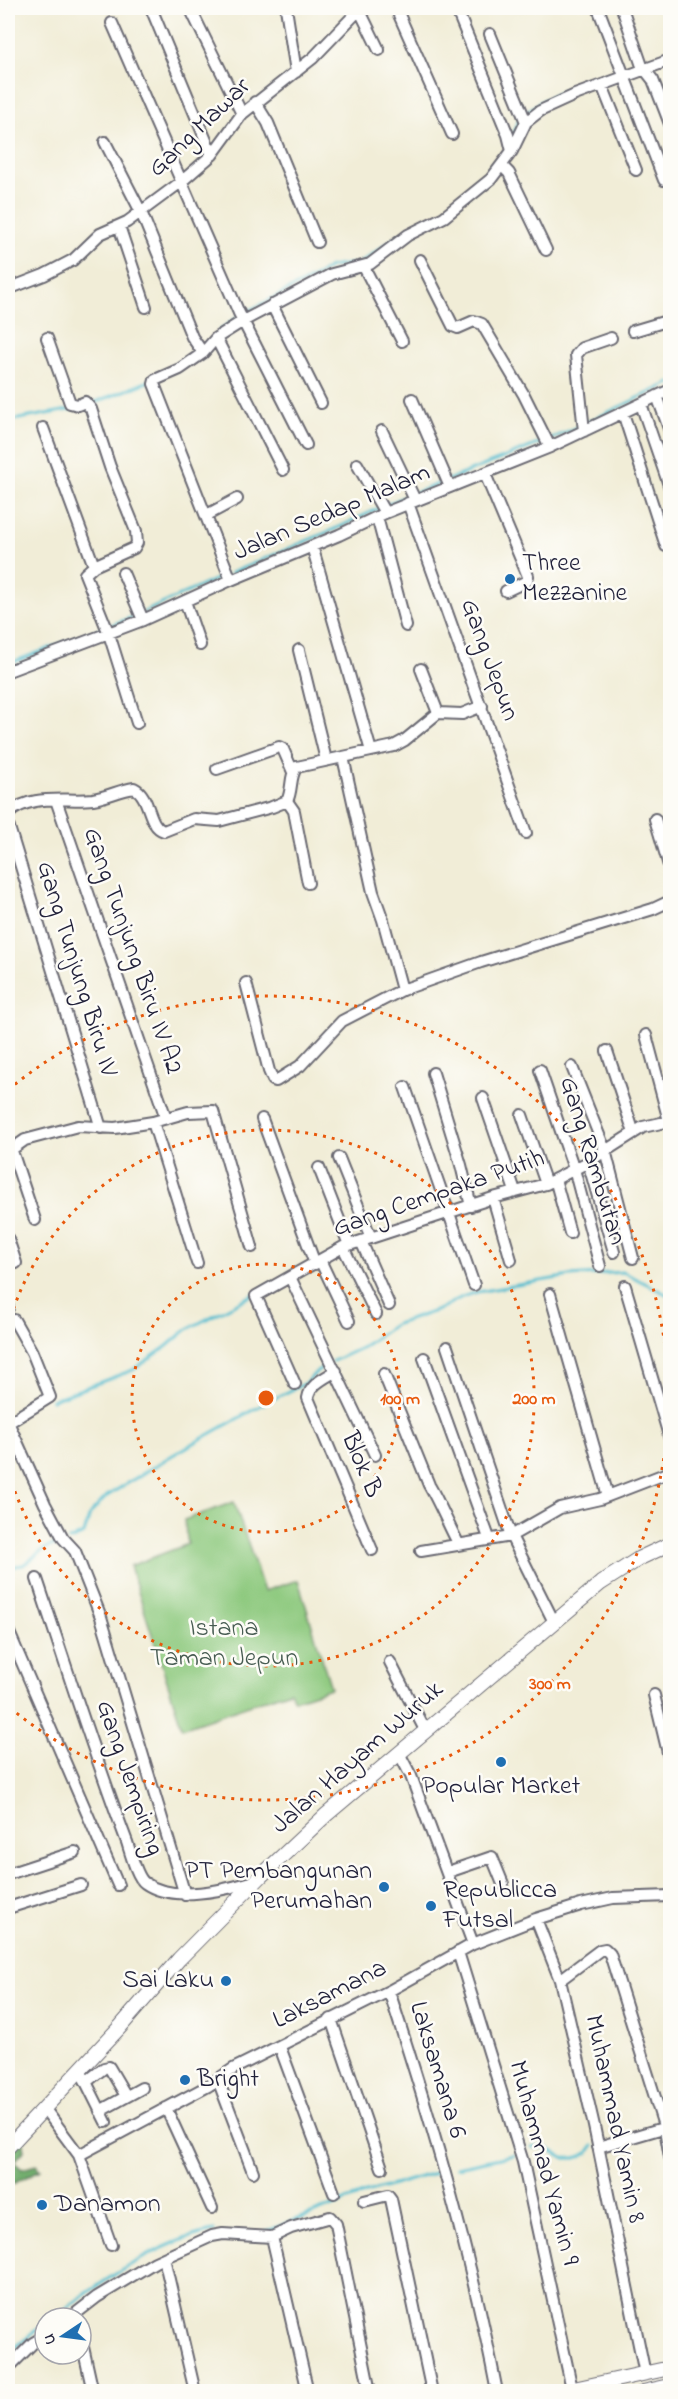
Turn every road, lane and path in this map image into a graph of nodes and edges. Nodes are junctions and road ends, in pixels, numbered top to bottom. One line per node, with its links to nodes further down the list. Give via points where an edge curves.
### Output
1 (151, 8): 24 (street)
2 (190, 8): 18 (street)
3 (286, 8): 14 (street)
4 (360, 8): 11 (street); 14 (street, Gang Mawar)
5 (396, 8): 21 (street)
6 (456, 8): 23 (street)
7 (598, 8): 15 (street)
8 (622, 8): 13 (street)
9 (112, 23): 28 (street)
10 (490, 34): 19 (street)
11 (379, 50)
12 (670, 60): 13 (street)
13 (642, 66): 15 (street); 20 (street, via 653,80)
14 (296, 72): 17 (street, Gang Mawar)
15 (622, 73): 16 (street); 27 (street)
16 (602, 85): 19 (street); 26 (street)
17 (255, 102): 18 (street, Gang Mawar); 31 (street, via 268,123)
18 (242, 114): 24 (street, Gang Mawar)
19 (523, 117): 23 (street)
20 (670, 124)
21 (452, 134)
22 (105, 142): 29 (street)
23 (510, 144): 25 (street)
24 (212, 155): 28 (street, Gang Mawar)
25 (502, 166): 32 (street); 34 (street, via 444,217 408,235)
26 (636, 170)
27 (664, 180)
28 (181, 182): 29 (street, Gang Mawar); 38 (street)
29 (141, 212): 30 (street, Gang Mawar); 45 (street)
30 (119, 226): 35 (street, Gang Mawar, via 100,234 73,260); 37 (street)
31 (317, 243)
32 (546, 250)
33 (420, 260): 56 (street, via 453,326 458,328 474,321 482,324)
34 (364, 267): 36 (street, via 344,269); 44 (street)
35 (8, 289)
36 (272, 305): 38 (street); 49 (street)
37 (146, 307)
38 (241, 317): 42 (street); 57 (street)
39 (670, 320): 40 (street)
40 (633, 331)
41 (47, 338): 69 (street, via 70,403 89,406 137,539 134,548)
42 (216, 338): 45 (street); 59 (street)
43 (611, 338): 52 (street, via 582,348 576,355)
44 (402, 342)
45 (200, 349): 66 (street, via 180,369 154,384)
46 (670, 390): 47 (street, Jalan Sedap Malam)
47 (657, 396): 50 (street, Jalan Sedap Malam); 55 (street)
48 (412, 399): 61 (street)
49 (321, 403)
50 (641, 404): 51 (street, Jalan Sedap Malam); 62 (street)
51 (623, 413): 52 (street, Jalan Sedap Malam); 68 (street)
52 (583, 425): 56 (street, Jalan Sedap Malam)
53 (43, 428): 69 (street)
54 (382, 431): 63 (street, Gang Jepun)
55 (670, 431)
56 (547, 442): 60 (street, Jalan Sedap Malam)
57 (306, 445)
58 (357, 464): 65 (street)
59 (283, 470)
60 (485, 474): 61 (street, Jalan Sedap Malam); 72 (street, via 528,576 527,581)
61 (448, 482): 63 (street, Jalan Sedap Malam)
62 (670, 488)
63 (412, 498): 65 (street, Jalan Sedap Malam); 81 (street, Gang Jepun)
64 (237, 499): 66 (street)
65 (381, 511): 67 (street, Jalan Sedap Malam); 75 (street)
66 (207, 515): 71 (street)
67 (312, 546): 71 (street, Jalan Sedap Malam); 84 (street)
68 (666, 546)
69 (94, 566): 76 (street, via 85,574)
70 (123, 573): 74 (street)
71 (229, 575): 73 (street, Jalan Sedap Malam)
72 (506, 591)
73 (185, 601): 74 (street, Jalan Sedap Malam); 77 (street)
74 (140, 615): 76 (street, Jalan Sedap Malam)
75 (406, 626)
76 (107, 629): 80 (street, Jalan Sedap Malam); 83 (street)
77 (200, 645)
78 (299, 650): 86 (street)
79 (421, 669): 82 (street)
80 (8, 671)
81 (482, 706): 82 (street, via 462,714); 94 (street, Gang Jepun)
82 (438, 713): 84 (street, via 405,740)
83 (137, 723)
84 (371, 751): 85 (street)
85 (343, 757): 86 (street); 99 (street, via 373,892)
86 (326, 760): 88 (street, via 297,767)
87 (217, 769): 88 (street, via 279,747 284,749)
88 (293, 772): 90 (street)
89 (56, 800): 90 (street, via 95,798 134,788 141,791 157,827 164,831 194,819 219,821); 91 (street, via 30,802); 108 (street, Gang Tunjung Biru IV A2)
90 (287, 801): 96 (street, via 294,811)
91 (8, 814)
92 (656, 819): 95 (street)
93 (8, 824): 112 (street, Gang Tunjung Biru IV)
94 (526, 833)
95 (670, 869)
96 (308, 883)
97 (670, 901): 99 (street)
98 (246, 983): 99 (street, via 269,1071 276,1081 300,1066 342,1021)
99 (402, 990)
100 (646, 1035): 110 (street)
101 (607, 1051): 113 (street)
102 (572, 1067): 115 (street)
103 (540, 1070): 119 (street, Gang Rambutan)
104 (433, 1073): 123 (street)
105 (405, 1087): 124 (street)
106 (483, 1098): 121 (street)
107 (522, 1115): 120 (street)
108 (166, 1118): 111 (street); 130 (street, via 213,1111)
109 (262, 1119): 134 (street)
110 (670, 1121): 113 (street, Gang Cempaka Putih)
111 (153, 1122): 112 (street); 136 (street)
112 (101, 1128): 114 (street, via 66,1129 26,1140)
113 (634, 1133): 115 (street, Gang Cempaka Putih)
114 (9, 1150): 125 (street)
115 (605, 1150): 117 (street, Gang Cempaka Putih); 132 (street)
116 (339, 1158): 128 (street)
117 (588, 1162): 119 (street, Gang Cempaka Putih); 131 (street)
118 (319, 1168): 129 (street)
119 (574, 1169): 120 (street, Gang Cempaka Putih); 137 (street, Gang Rambutan)
120 (550, 1181): 121 (street, Gang Cempaka Putih); 126 (street)
121 (515, 1191): 122 (street, Gang Cempaka Putih)
122 (493, 1198): 123 (street, Gang Cempaka Putih); 133 (street)
123 (471, 1206): 124 (street, Gang Cempaka Putih)
124 (450, 1212): 128 (street, Gang Cempaka Putih); 139 (street)
125 (35, 1220)
126 (570, 1233)
127 (8, 1239): 135 (street)
128 (366, 1240): 129 (street, Gang Cempaka Putih); 142 (street)
129 (346, 1246): 134 (street, Gang Cempaka Putih); 143 (street)
130 (252, 1247)
131 (614, 1251)
132 (633, 1258)
133 (511, 1260)
134 (318, 1262): 138 (street, Gang Cempaka Putih); 145 (street)
135 (16, 1263)
136 (196, 1263)
137 (600, 1266)
138 (290, 1277): 148 (street); 150 (street, Gang Cempaka Putih, via 256,1297)
139 (474, 1286)
140 (625, 1286): 152 (street)
141 (550, 1294): 155 (street)
142 (389, 1305)
143 (376, 1314)
144 (14, 1320): 151 (street, via 50,1397)
145 (349, 1321)
146 (447, 1347): 156 (street)
147 (424, 1358): 157 (street)
148 (333, 1365): 153 (street); 160 (street, Blok B, via 309,1391 308,1398)
149 (384, 1374): 158 (street, via 429,1485)
150 (295, 1384)
151 (8, 1422): 177 (street, via 65,1541 75,1551 101,1617)
152 (670, 1439)
153 (375, 1455)
154 (670, 1472): 155 (street)
155 (608, 1496): 156 (street, via 560,1508)
156 (511, 1536): 157 (street); 163 (street)
157 (489, 1538): 158 (street)
158 (458, 1543): 161 (street)
159 (670, 1544): 163 (main road, Jalan Hayam Wuruk, via 601,1583)
160 (372, 1550)
161 (421, 1551)
162 (37, 1579): 177 (street, Gang Jempiring, via 141,1880)
163 (554, 1622): 167 (main road, Jalan Hayam Wuruk)
164 (8, 1630): 176 (street)
165 (390, 1662): 167 (street)
166 (654, 1695): 169 (street)
167 (425, 1730): 168 (main road, Jalan Hayam Wuruk)
168 (399, 1753): 171 (street); 173 (main road, Jalan Hayam Wuruk)
169 (670, 1761)
170 (75, 1852): 172 (street)
171 (448, 1872): 174 (street, via 492,1857); 181 (street)
172 (8, 1874)
173 (255, 1881): 177 (street, Gang Jempiring); 187 (main road, Jalan Hayam Wuruk)
174 (503, 1884)
175 (81, 1885): 179 (street)
176 (118, 1885)
177 (185, 1895)
178 (670, 1900): 180 (street, Laksamana, via 613,1898)
179 (8, 1908)
180 (536, 1919): 181 (street, Laksamana); 183 (street, Muhammad Yamin 8)
181 (472, 1944): 182 (street, Laksamana)
182 (458, 1952): 184 (street, Laksamana); 216 (street, Muhammad Yamin 9, via 523,2162)
183 (560, 1980): 196 (street, via 600,1950 610,1954); 198 (street, Muhammad Yamin 8)
184 (389, 1991): 185 (street, Laksamana); 222 (street, Laksamana 6, via 448,2182)
185 (331, 2019): 186 (street, Laksamana); 201 (street)
186 (280, 2047): 188 (street, Laksamana); 203 (street)
187 (79, 2068): 189 (street); 192 (main road, Jalan Hayam Wuruk)
188 (218, 2080): 193 (street, Laksamana); 202 (street)
189 (86, 2082): 191 (street, via 109,2067); 194 (street)
190 (142, 2088): 191 (street)
191 (126, 2096): 194 (street)
192 (44, 2108): 197 (main road, Jalan Hayam Wuruk); 199 (street)
193 (165, 2108): 199 (street, Laksamana); 205 (street)
194 (100, 2111): 195 (street)
195 (106, 2122)
196 (668, 2128): 198 (street); 200 (street)
197 (8, 2147)
198 (598, 2147): 214 (street, Muhammad Yamin 8)
199 (79, 2155): 207 (street)
200 (670, 2157)
201 (382, 2168)
202 (253, 2172)
203 (334, 2193)
204 (364, 2201): 221 (street, via 388,2194 391,2199)
205 (212, 2208)
206 (272, 2237): 208 (street, via 212,2236); 219 (street); 220 (street, via 330,2217 336,2224)
207 (111, 2245)
208 (164, 2258): 209 (street); 218 (street)
209 (86, 2306)
210 (33, 2343): 212 (street)
211 (87, 2366): 217 (street)
212 (8, 2368)
213 (670, 2368): 214 (main road)
214 (639, 2375): 216 (main road); 223 (main road)
215 (670, 2386): 224 (main road)
216 (566, 2390)
217 (93, 2391)
218 (195, 2391)
219 (308, 2391)
220 (370, 2391)
221 (432, 2391)
222 (497, 2391)
223 (637, 2391)
224 (649, 2391)

